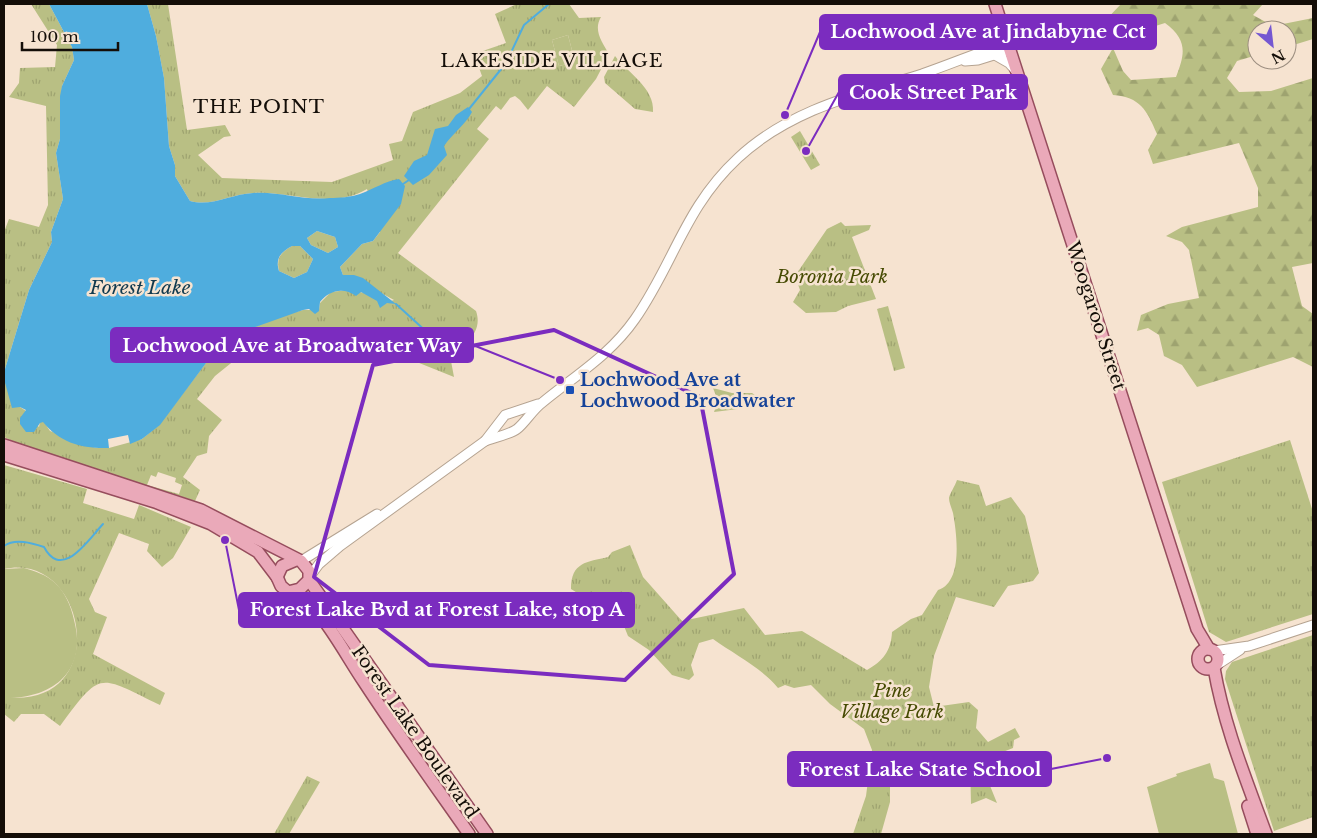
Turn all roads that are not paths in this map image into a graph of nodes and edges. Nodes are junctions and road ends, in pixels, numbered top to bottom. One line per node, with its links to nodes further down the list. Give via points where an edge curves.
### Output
1 (995, 4): 2 (main road, Woogaroo Street)
2 (1002, 28): 3 (main road, Woogaroo Street); 4 (street)
3 (1009, 47): 4 (street); 5 (street); 7 (main road, Woogaroo Street)
4 (975, 54): 6 (street)
5 (995, 55): 6 (street); 7 (street)
6 (960, 62): 8 (street, via 810,111 761,139 716,180 689,218 650,296 618,341 584,372)
7 (1016, 71): 22 (main road, Woogaroo Street)
8 (542, 402): 9 (street); 11 (street)
9 (514, 413): 10 (street, via 508,413); 11 (street, via 520,417)
10 (502, 420): 12 (street, via 504,428); 13 (street)
11 (521, 424): 12 (street, via 517,430)
12 (510, 431): 13 (street)
13 (485, 441): 16 (street)
14 (4, 445): 17 (main road, via 201,510)
15 (4, 455): 18 (main road, via 156,502 211,524 258,552)
16 (400, 501): 17 (street, via 364,520 315,554); 19 (street, via 326,558)
17 (298, 561): 18 (main road, via 282,566); 19 (main road, via 307,568)
18 (277, 577): 20 (main road, via 284,590)
19 (310, 578): 20 (main road); 29 (main road, Forest Lake Boulevard)
20 (296, 591): 28 (main road, Forest Lake Boulevard, via 312,603)
21 (1313, 625): 23 (street)
22 (1197, 629): 24 (main road, Woogaroo Street); 25 (main road, Woogaroo Street)
23 (1249, 646): 24 (street); 26 (street)
24 (1212, 650): 25 (main road, via 1202,651); 26 (main road, via 1218,656)
25 (1198, 656): 26 (main road, via 1198,663)
26 (1211, 667): 27 (main road)
27 (1242, 772): 30 (main road); 31 (main road)
28 (469, 834)
29 (487, 834)
30 (1257, 834)
31 (1266, 834)

